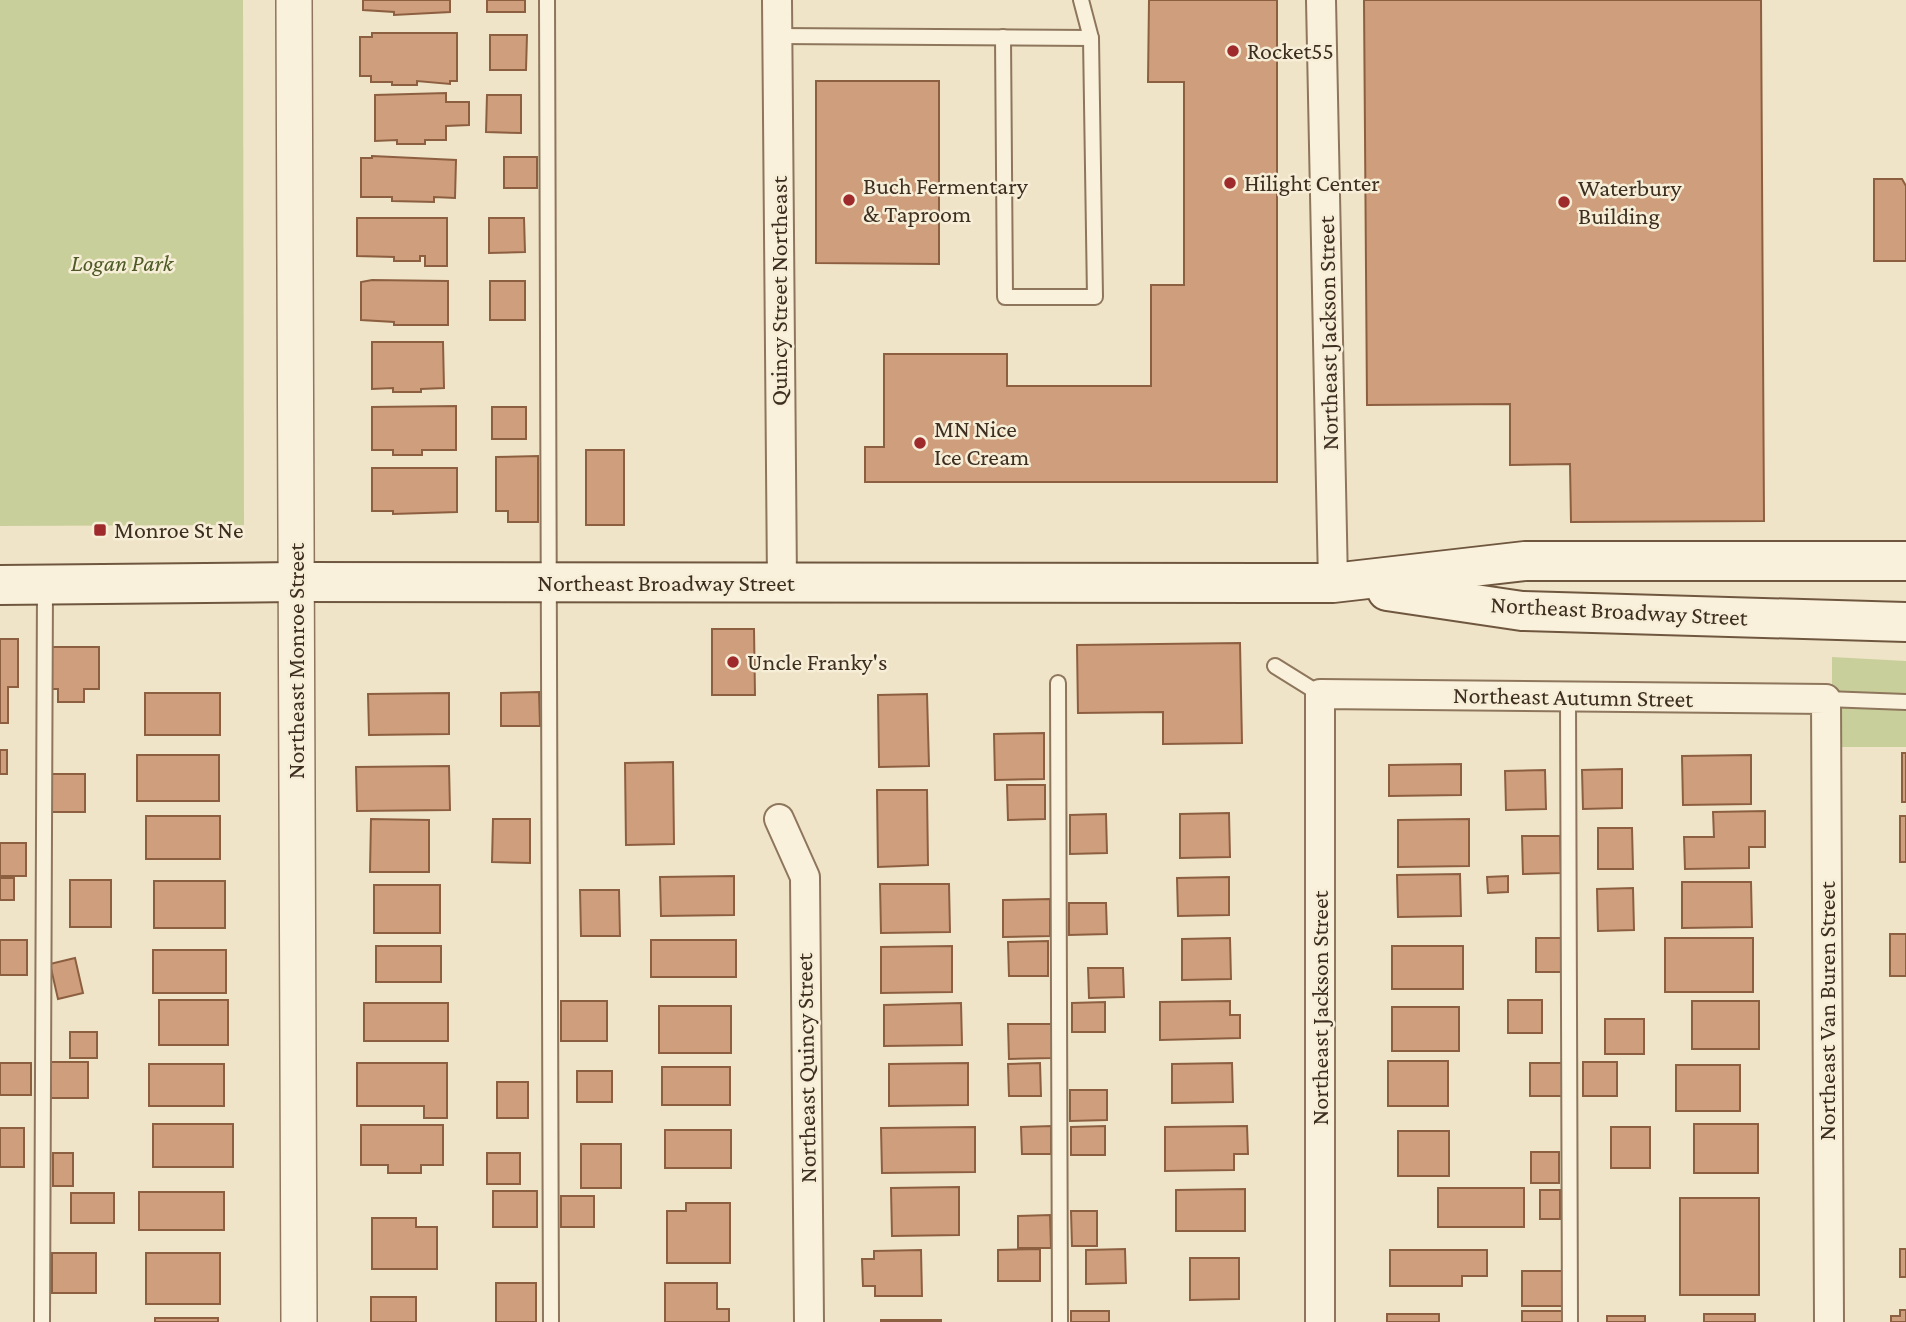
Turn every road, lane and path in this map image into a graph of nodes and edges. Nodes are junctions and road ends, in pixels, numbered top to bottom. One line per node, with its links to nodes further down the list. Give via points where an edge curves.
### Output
1 (294, 0): 10 (street, Northeast Monroe Street)
2 (547, 0): 11 (lane)
3 (777, 0): 6 (street, Quincy Street Northeast)
4 (1081, 0): 8 (lane)
5 (1321, 0): 13 (street, Northeast Jackson Street)
6 (777, 36): 7 (lane); 12 (street, Quincy Street Northeast)
7 (1003, 37): 8 (lane); 8 (lane, via 1005,298 1095,298)
8 (1090, 37)
9 (1906, 561): 13 (main road, Northeast Broadway Street, via 1525,561)
10 (295, 582): 11 (main road, Northeast Broadway Street); 15 (main road, Northeast Broadway Street); 25 (street, Northeast Monroe Street)
11 (549, 582): 12 (main road, Northeast Broadway Street); 26 (lane)
12 (782, 583): 13 (main road, Northeast Broadway Street)
13 (1333, 583): 16 (main road, Northeast Broadway Street, via 1522,611)
14 (0, 585): 15 (main road, Northeast Broadway Street)
15 (45, 585): 24 (lane)
16 (1906, 622)
17 (1275, 666): 19 (lane)
18 (1058, 684): 28 (lane)
19 (1320, 694): 20 (street, Northeast Autumn Street); 29 (street, Northeast Jackson Street)
20 (1569, 697): 21 (street, Northeast Autumn Street); 30 (lane)
21 (1826, 699): 22 (lane); 31 (street, Northeast Van Buren Street)
22 (1906, 702)
23 (779, 819): 27 (street, Northeast Quincy Street, via 805,877)
24 (43, 1322)
25 (299, 1322)
26 (551, 1322)
27 (809, 1322)
28 (1060, 1322)
29 (1320, 1322)
30 (1570, 1322)
31 (1829, 1322)

